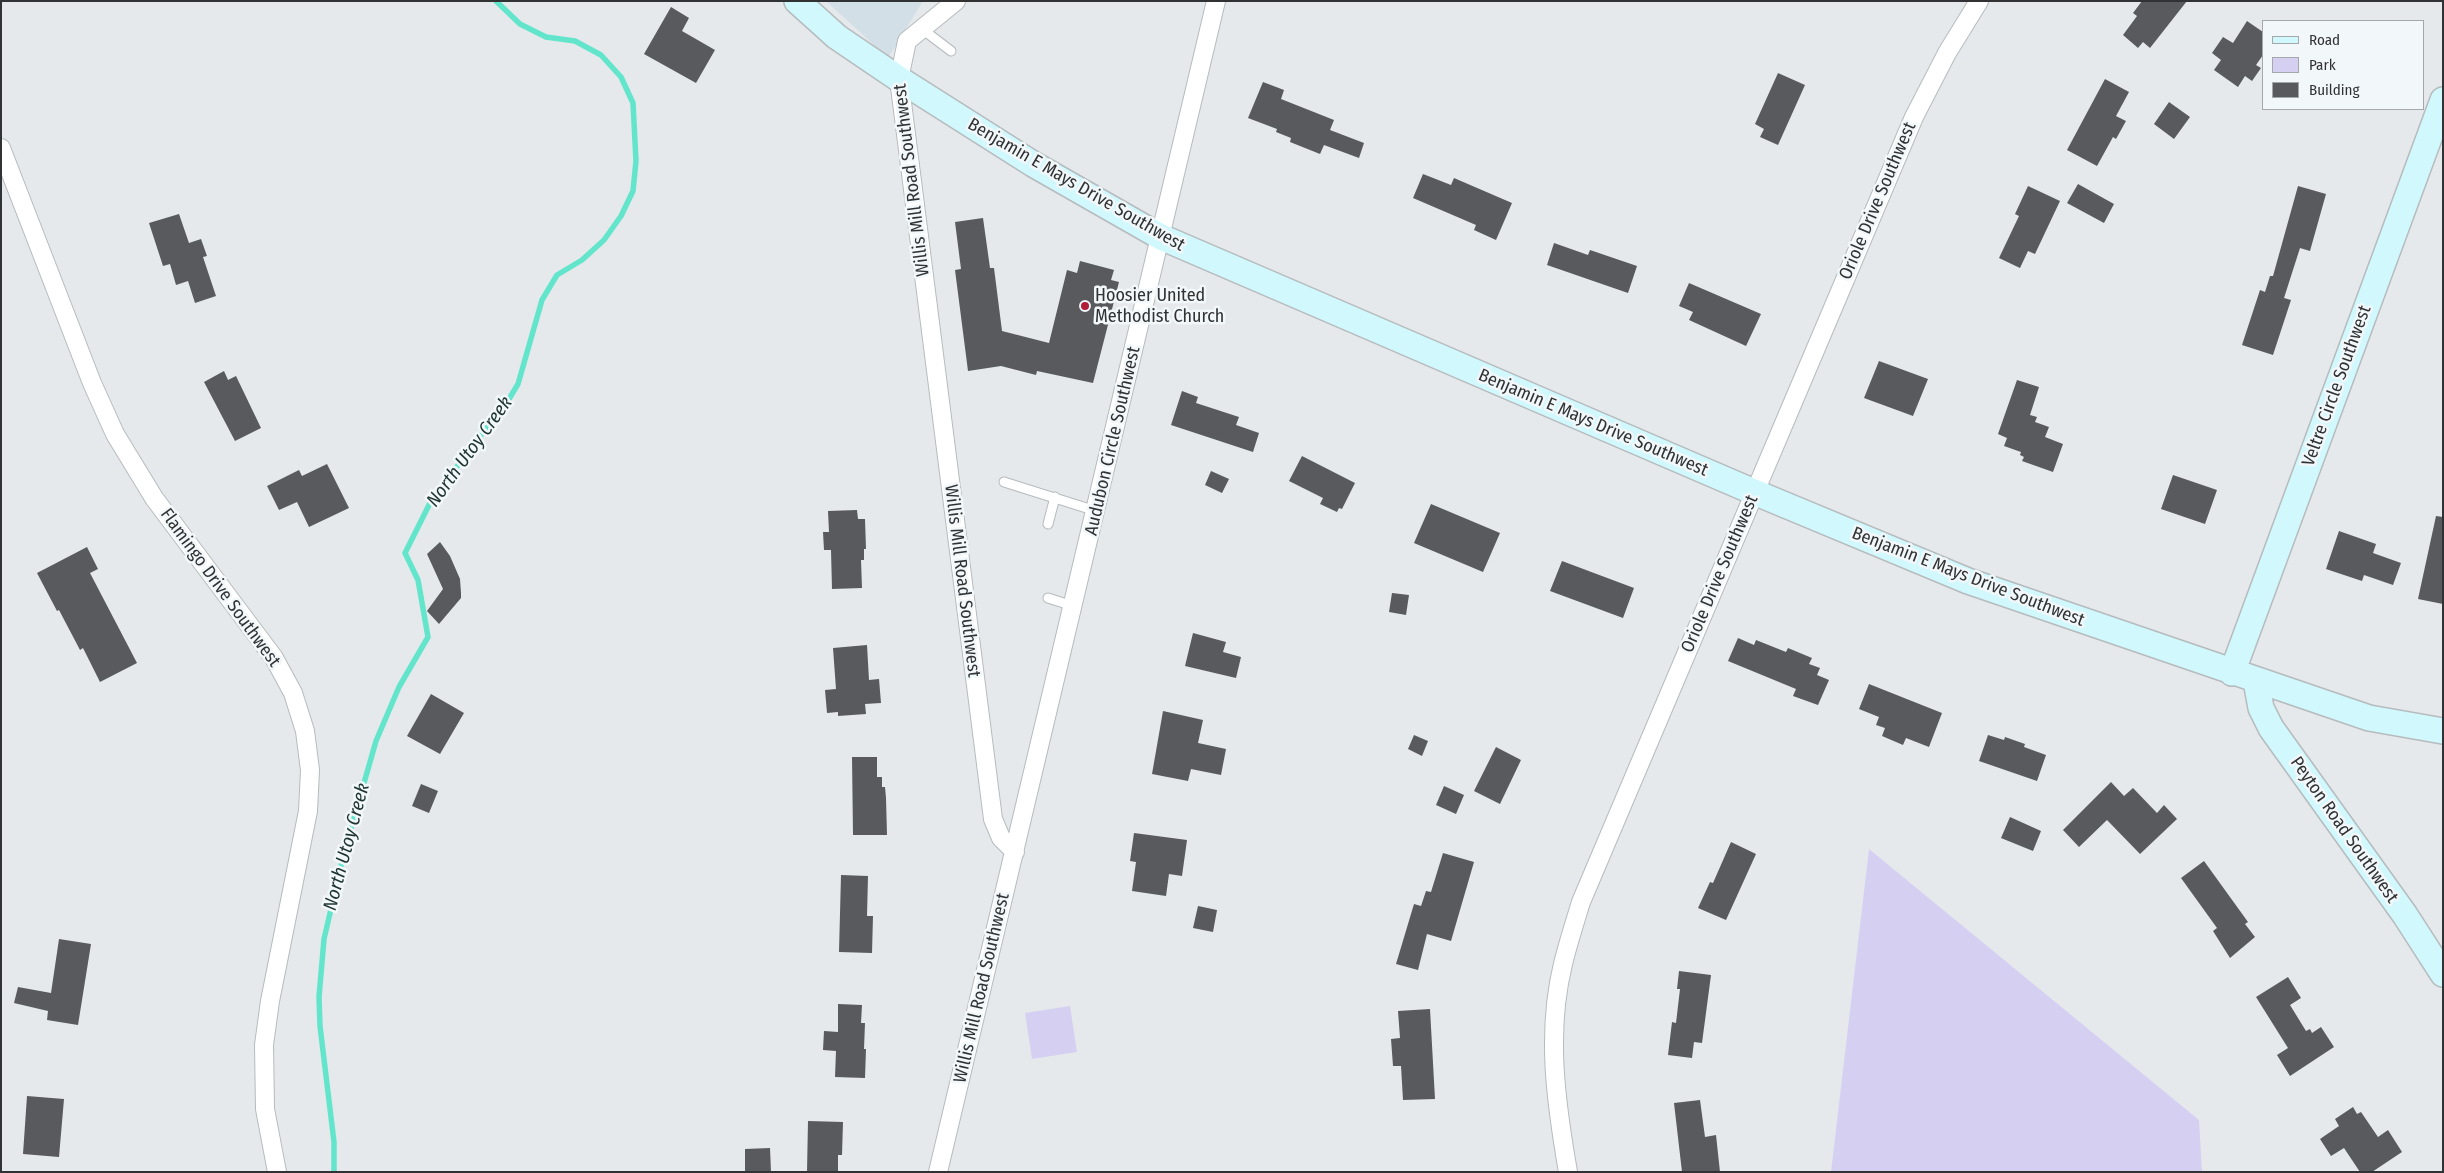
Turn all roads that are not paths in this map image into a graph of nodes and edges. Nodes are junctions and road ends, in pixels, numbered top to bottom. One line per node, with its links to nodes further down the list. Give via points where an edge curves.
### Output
1 (797, 1): 7 (street, Benjamin E Mays Drive Southwest, via 837,37)
2 (956, 1): 5 (street, Willis Mill Road Southwest)
3 (1216, 1): 10 (street, Audubon Circle Southwest)
4 (1980, 1): 12 (street, Oriole Drive Southwest, via 1947,53 1914,117)
5 (922, 29): 6 (lane); 7 (street, Willis Mill Road Southwest, via 907,42)
6 (952, 51)
7 (899, 80): 10 (street, Benjamin E Mays Drive Southwest, via 1032,164); 21 (street, Willis Mill Road Southwest, via 993,819 1001,838)
8 (2443, 100): 18 (street, Veltre Circle Southwest)
9 (1, 148): 23 (street, Flamingo Drive Southwest, via 115,434 154,498 274,658 293,693 305,731 310,770 308,811 264,1045 265,1109)
10 (1161, 237): 12 (street, Benjamin E Mays Drive Southwest); 14 (street, Audubon Circle Southwest)
11 (1004, 482): 13 (lane)
12 (1754, 492): 18 (street, Benjamin E Mays Drive Southwest, via 1968,581); 25 (street, Oriole Drive Southwest, via 1581,902 1562,965 1554,1023 1554,1067)
13 (1055, 497): 14 (lane); 15 (lane)
14 (1096, 510): 17 (street, Audubon Circle Southwest)
15 (1048, 524)
16 (1048, 598): 17 (lane)
17 (1073, 606): 21 (street, Audubon Circle Southwest)
18 (2232, 673): 19 (street, Benjamin E Mays Drive Southwest)
19 (2256, 681): 20 (street, Benjamin E Mays Drive Southwest, via 2369,718); 22 (street, Peyton Road Southwest, via 2261,708 2272,728)
20 (2443, 730)
21 (1015, 852): 24 (street, Willis Mill Road Southwest)
22 (2443, 974)
23 (277, 1172)
24 (938, 1172)
25 (1568, 1172)

